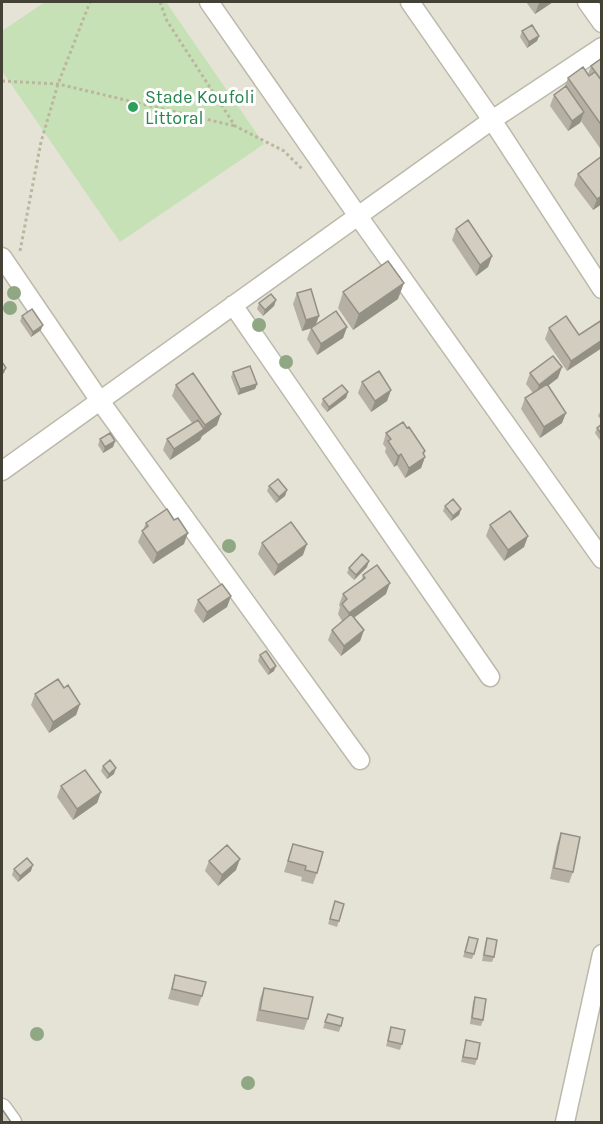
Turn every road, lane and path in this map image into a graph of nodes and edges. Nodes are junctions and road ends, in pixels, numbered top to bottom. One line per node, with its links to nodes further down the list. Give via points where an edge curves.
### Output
1 (90, 2): 9 (path)
2 (160, 2): 11 (path, via 167,21)
3 (209, 2): 13 (street)
4 (410, 2): 10 (street)
5 (587, 2): 6 (street)
6 (602, 23)
7 (602, 47): 10 (street)
8 (2, 81): 9 (path)
9 (58, 84): 11 (path); 15 (path, via 41,142)
10 (492, 120): 13 (street); 16 (street)
11 (235, 126): 12 (path, via 284,151)
12 (308, 175)
13 (358, 216): 17 (street); 20 (street)
14 (2, 257): 15 (street)
15 (15, 277): 18 (street)
16 (602, 289)
17 (233, 305): 18 (street); 21 (street)
18 (100, 401): 19 (street); 22 (street)
19 (2, 471)
20 (602, 559)
21 (490, 677)
22 (360, 760)
23 (602, 954): 24 (street)
24 (598, 988): 27 (street)
25 (2, 1108): 26 (street)
26 (12, 1122)
27 (565, 1122)

